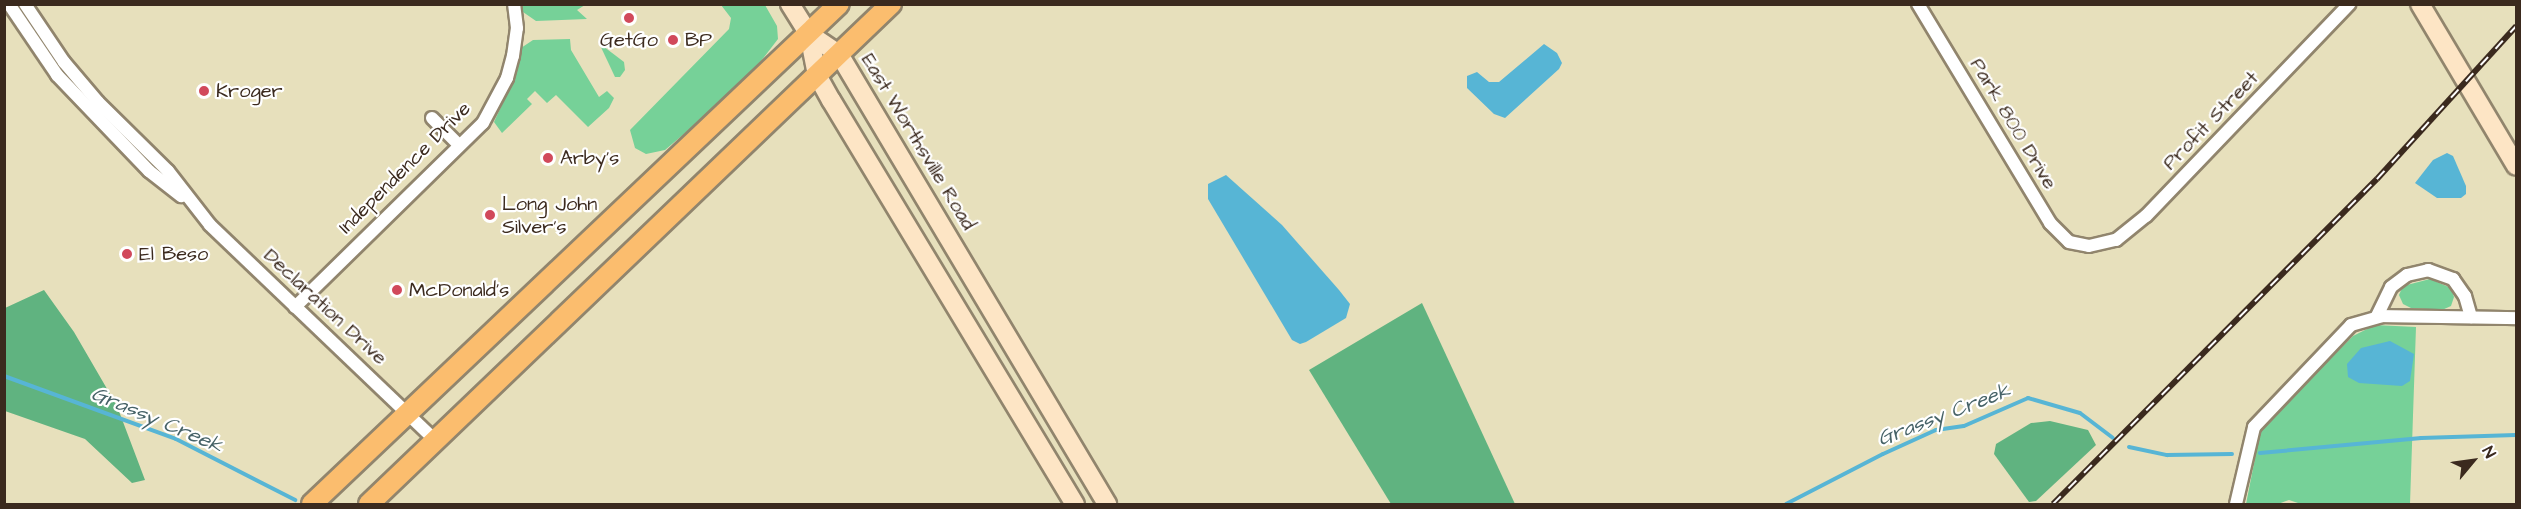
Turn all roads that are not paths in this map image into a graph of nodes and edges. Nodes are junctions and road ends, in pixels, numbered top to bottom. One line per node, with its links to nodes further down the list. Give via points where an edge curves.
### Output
1 (9, 4): 16 (street, Declaration Drive, via 50,66 92,114 160,181)
2 (25, 4): 16 (street, Declaration Drive, via 64,62 98,102 168,171)
3 (514, 4): 14 (street, Independence Drive, via 517,28 507,78 483,123)
4 (790, 4): 10 (main road)
5 (839, 4): 10 (main road)
6 (891, 4): 11 (main road)
7 (1918, 4): 17 (street, Park 800 Drive, via 2050,223 2069,242)
8 (2349, 4): 17 (street, Profit Street, via 2146,216 2116,240)
9 (2420, 4): 15 (main road)
10 (809, 33): 11 (main road, East Worthsville Road); 12 (main road); 22 (main road)
11 (839, 54): 12 (main road); 27 (main road, East Worthsville Road)
12 (817, 75): 23 (main road); 26 (main road)
13 (432, 118): 14 (street)
14 (459, 145): 18 (street, Independence Drive)
15 (2517, 166)
16 (187, 200): 18 (street, Declaration Drive)
17 (2090, 246)
18 (295, 307): 22 (street, Declaration Drive)
19 (2377, 316): 20 (street); 20 (street, via 2391,287 2407,275 2428,270 2453,279 2465,296); 28 (street, via 2344,331 2260,420 2250,436)
20 (2471, 317): 21 (street)
21 (2517, 318)
22 (407, 410): 23 (street, Declaration Drive); 24 (main road)
23 (436, 441): 25 (main road)
24 (317, 499)
25 (369, 504)
26 (1075, 504)
27 (1107, 504)
28 (2236, 504)

